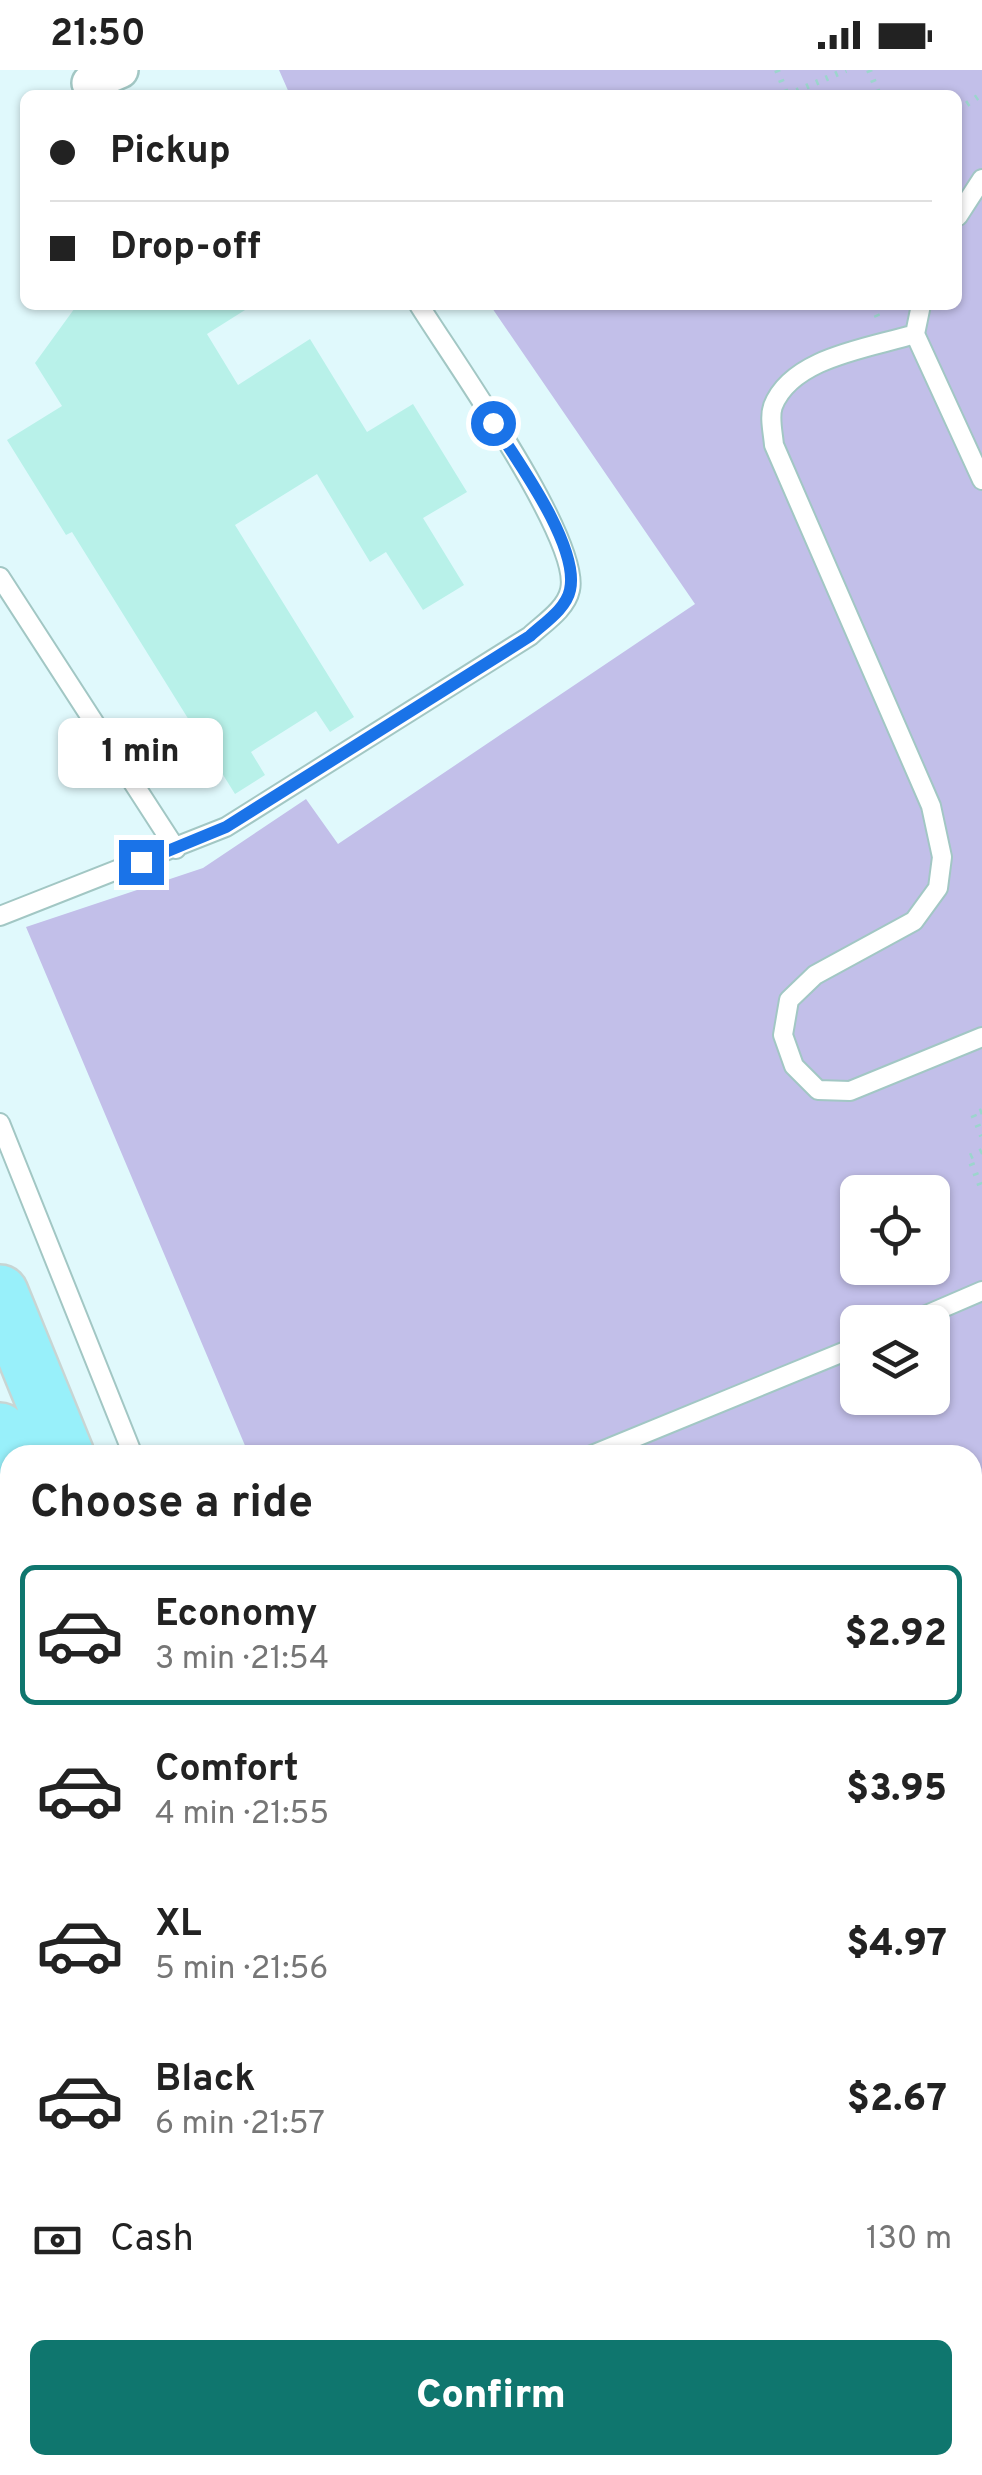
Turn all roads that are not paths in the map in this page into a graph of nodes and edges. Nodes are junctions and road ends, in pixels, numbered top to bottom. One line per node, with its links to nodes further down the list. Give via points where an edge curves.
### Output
1 (982, 179): 2 (lane)
2 (962, 210)
3 (422, 310): 8 (lane, via 530,482 563,545 570,592 530,636 241,818)
4 (920, 310): 5 (lane)
5 (915, 334): 6 (lane); 10 (lane, via 816,366 785,384 771,410 774,445 931,806 942,857 938,888 914,922 815,975 789,1000 783,1035 794,1066 818,1090 850,1090)
6 (982, 480)
7 (0, 578): 8 (lane)
8 (176, 849): 9 (lane)
9 (0, 916)
10 (982, 1037)
11 (0, 1124): 18 (lane)
12 (982, 1291): 14 (lane)
13 (0, 1292): 17 (main road)
14 (949, 1305)
15 (840, 1353): 16 (lane)
16 (636, 1437): 19 (lane); 20 (lane)
17 (62, 1445)
18 (130, 1445)
19 (616, 1445)
20 (640, 1445)

